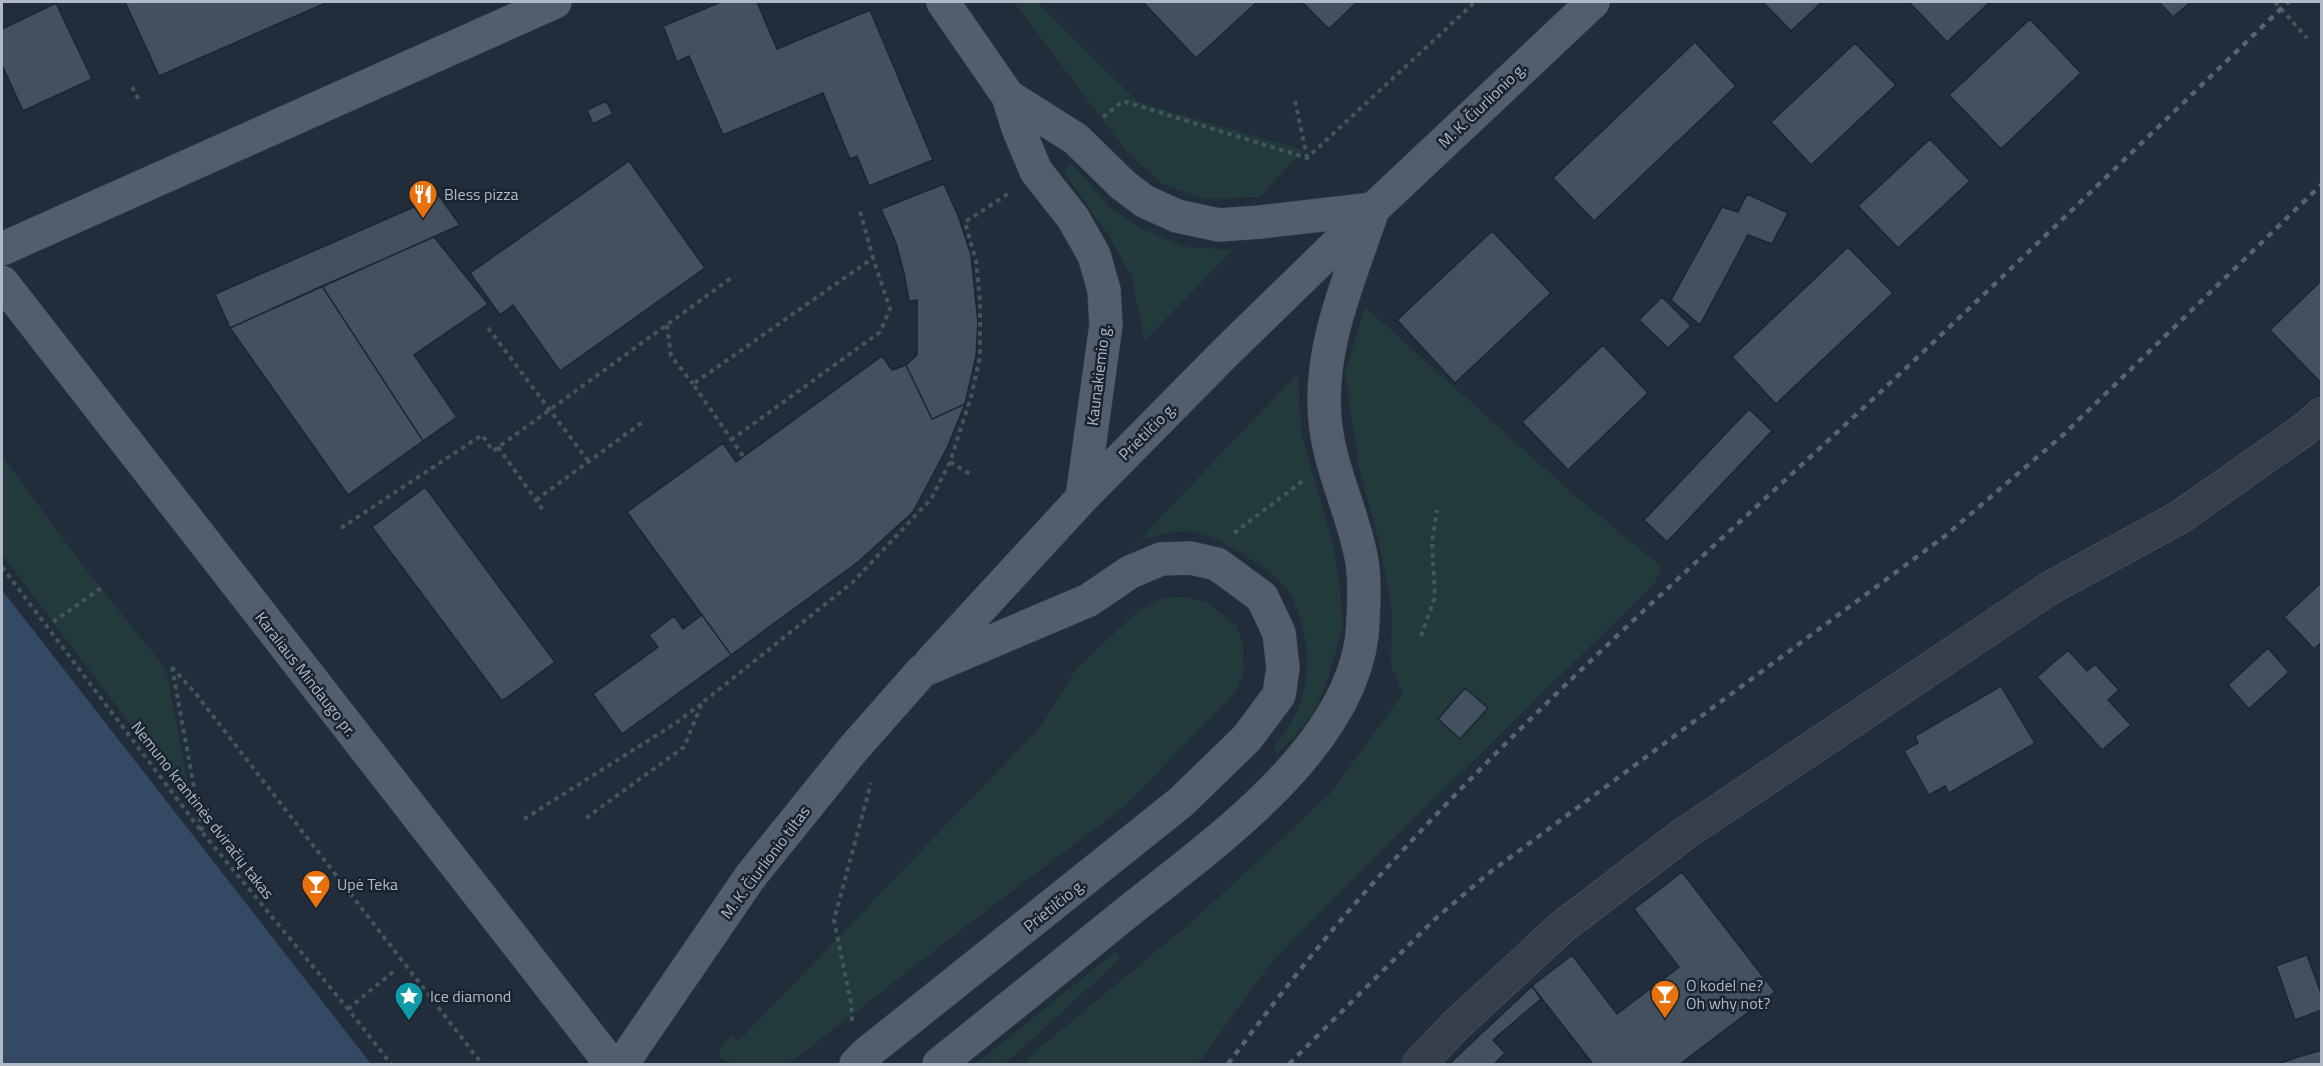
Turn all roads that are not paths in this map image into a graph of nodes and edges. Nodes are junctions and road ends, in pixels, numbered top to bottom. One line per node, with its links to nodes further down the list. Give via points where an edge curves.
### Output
1 (555, 2): 6 (main road)
2 (943, 2): 4 (main road, Kaunakiemio g.)
3 (1593, 2): 5 (main road, M. K. Čiurlionio g.)
4 (1008, 96): 5 (main road, Kaunakiemio g., via 1077,139 1144,201 1177,216 1219,225); 9 (main road, Kaunakiemio g., via 1036,171 1073,218 1094,255 1104,290 1106,325)
5 (1373, 209): 9 (main road, Prietilčio g.); 14 (main road, via 1331,337 1324,379 1324,418 1331,460 1362,563 1363,622 1357,665 1342,703 1298,763 1240,822)
6 (2, 249)
7 (2, 282): 11 (main road, Karaliaus Mindaugo pr.)
8 (2322, 414): 15 (street, via 2180,517 2050,588 1684,834 1562,927 1456,1025)
9 (1082, 498): 10 (main road, Prietilčio g.)
10 (922, 671): 12 (main road, M. K. Čiurlionio tiltas, bridge, via 750,877); 13 (main road, Prietilčio g., via 1089,600 1130,573 1161,559 1190,558 1217,564 1262,597 1279,633 1283,668 1279,695 1247,738 1181,802)
11 (611, 1065)
12 (622, 1065)
13 (856, 1065)
14 (939, 1065)
15 (1419, 1065)

